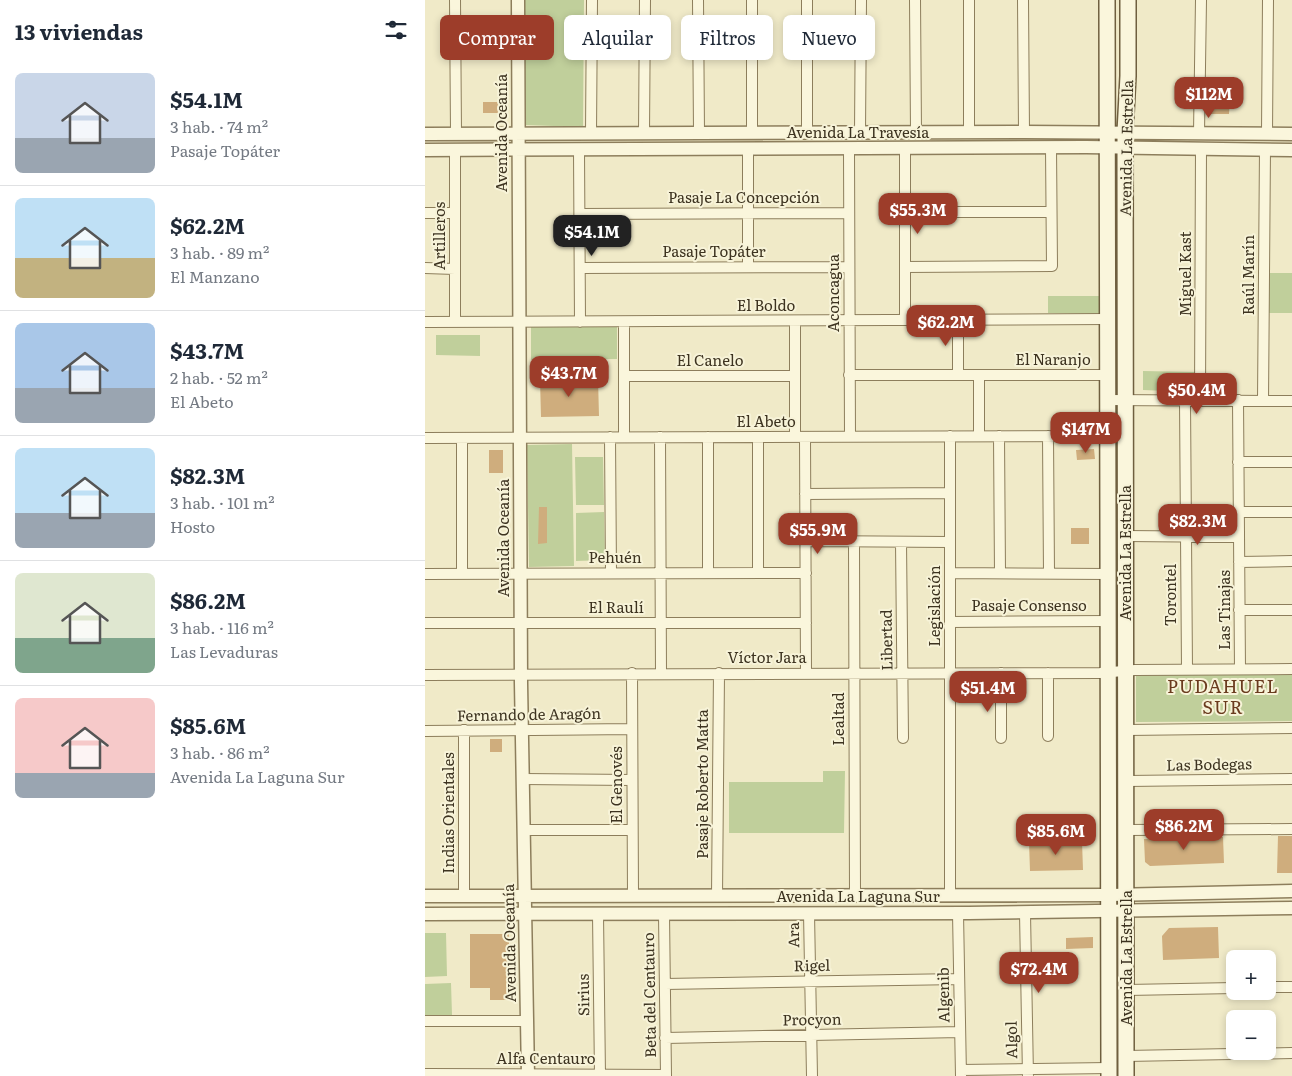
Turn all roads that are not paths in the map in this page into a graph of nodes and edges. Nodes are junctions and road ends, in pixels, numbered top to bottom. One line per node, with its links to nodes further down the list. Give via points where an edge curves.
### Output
1 (455, 0): 26 (street)
2 (518, 0): 27 (street, Avenida Oceanía)
3 (592, 0): 28 (street)
4 (645, 0): 29 (street)
5 (698, 0): 16 (street)
6 (752, 0): 17 (street)
7 (807, 0): 18 (street)
8 (861, 0): 19 (street)
9 (915, 0): 20 (street)
10 (969, 0): 21 (street)
11 (1023, 0): 22 (street)
12 (1107, 0): 23 (main road, Avenida La Estrella)
13 (1129, 0): 24 (main road, Avenida La Estrella)
14 (1201, 0): 25 (street)
15 (1268, 0): 30 (street)
16 (699, 132): 17 (street, Avenida La Travesía); 29 (street, Avenida La Travesía)
17 (752, 132): 18 (street, Avenida La Travesía)
18 (807, 132): 19 (street, Avenida La Travesía)
19 (860, 132): 20 (street, Avenida La Travesía)
20 (916, 132): 21 (street, Avenida La Travesía)
21 (969, 132): 22 (street, Avenida La Travesía)
22 (1024, 132): 23 (street, Avenida La Travesía)
23 (1106, 132): 24 (street, Avenida La Travesía); 33 (main road, Avenida La Estrella)
24 (1125, 132): 25 (street, Avenida La Travesía); 35 (main road, Avenida La Estrella)
25 (1199, 132): 30 (street, Avenida La Travesía)
26 (456, 133): 27 (street, Avenida La Travesía); 31 (street, Avenida La Travesía)
27 (518, 133): 28 (street, Avenida La Travesía); 40 (street, Avenida Oceanía)
28 (591, 133): 29 (street, Avenida La Travesía)
29 (644, 133)
30 (1267, 133): 32 (street, Avenida La Travesía)
31 (425, 134)
32 (1292, 134)
33 (1106, 147): 34 (street, Avenida La Travesía); 35 (street, Avenida La Travesía); 59 (main road, Avenida La Estrella)
34 (1051, 148): 37 (street, Avenida La Travesía); 47 (street)
35 (1125, 148): 36 (street, Avenida La Travesía); 76 (main road, Avenida La Estrella)
36 (1201, 148): 44 (street, Avenida La Travesía); 78 (street, Miguel Kast)
37 (905, 149): 43 (street, Avenida La Travesía); 46 (street)
38 (425, 150): 39 (street, Avenida La Travesía)
39 (455, 150): 40 (street, Avenida La Travesía); 49 (street, Artilleros)
40 (518, 150): 41 (street, Avenida La Travesía); 66 (street, Avenida Oceanía)
41 (579, 150): 42 (street, Avenida La Travesía); 52 (street)
42 (748, 150): 43 (street, Avenida La Travesía); 50 (street)
43 (849, 150): 51 (street, Aconcagua)
44 (1265, 150): 45 (street, Avenida La Travesía); 80 (street, Raúl Marín)
45 (1292, 150)
46 (905, 212): 47 (street); 55 (street)
47 (1051, 212): 55 (street, via 1052,266)
48 (425, 213): 49 (street)
49 (455, 213): 57 (street, Artilleros)
50 (748, 213): 51 (street, Pasaje La Concepción); 52 (street, Pasaje La Concepción); 53 (street)
51 (849, 213): 54 (street, Aconcagua)
52 (579, 214): 58 (street)
53 (748, 267): 54 (street, Pasaje Topáter); 58 (street, Pasaje Topáter)
54 (849, 267): 60 (street, Aconcagua)
55 (905, 267): 61 (street)
56 (425, 268): 57 (street)
57 (455, 268): 65 (street, Artilleros)
58 (580, 268): 67 (street)
59 (1107, 319): 62 (street, El Boldo); 72 (main road, Avenida La Estrella)
60 (849, 320): 61 (street, El Boldo); 63 (street, El Boldo); 70 (street, Aconcagua)
61 (905, 320): 62 (street, El Boldo)
62 (958, 320): 71 (street)
63 (795, 321): 68 (street, El Boldo); 74 (street)
64 (425, 322): 65 (street, El Boldo)
65 (455, 322): 66 (street, El Boldo)
66 (519, 322): 67 (street, El Boldo); 96 (street, Avenida Oceanía)
67 (580, 322): 68 (street, El Boldo)
68 (624, 322): 73 (street)
69 (979, 374): 71 (street, El Naranjo); 72 (street, El Naranjo); 83 (street)
70 (849, 375): 71 (street, El Naranjo); 93 (street, Aconcagua)
71 (958, 375)
72 (1107, 375): 75 (main road, Avenida La Estrella)
73 (624, 376): 74 (street, El Canelo); 88 (street)
74 (795, 376): 92 (street)
75 (1107, 400): 76 (street); 86 (main road, Avenida La Estrella)
76 (1126, 400): 77 (street); 103 (main road, Avenida La Estrella)
77 (1185, 400): 78 (street); 104 (street, Torontel)
78 (1200, 400): 79 (street)
79 (1238, 400): 80 (street); 97 (street, Las Tinajas)
80 (1263, 401): 81 (street)
81 (1292, 401)
82 (950, 436): 83 (street, El Abeto); 93 (street, El Abeto); 99 (street, Legislación)
83 (979, 436): 84 (street, El Abeto)
84 (999, 436): 85 (street, El Abeto); 119 (street)
85 (1048, 436): 86 (street, El Abeto); 122 (street)
86 (1108, 436): 123 (main road, Avenida La Estrella)
87 (609, 437): 88 (street, El Abeto); 96 (street, El Abeto); 113 (street)
88 (624, 437): 89 (street, El Abeto)
89 (660, 437): 90 (street, El Abeto); 114 (street)
90 (708, 437): 91 (street, El Abeto); 115 (street)
91 (758, 437): 92 (street, El Abeto); 116 (street)
92 (800, 437): 93 (street, El Abeto); 100 (street)
93 (850, 437)
94 (425, 438): 95 (street, El Abeto)
95 (462, 438): 96 (street, El Abeto); 121 (street)
96 (520, 438): 112 (street, Avenida Oceanía)
97 (1239, 462): 98 (street); 101 (street, Las Tinajas)
98 (1292, 462)
99 (950, 493): 100 (street); 109 (street, Legislación)
100 (805, 494): 106 (street)
101 (1239, 512): 102 (street); 105 (street, Las Tinajas)
102 (1292, 512)
103 (1126, 536): 104 (street); 135 (main road, Avenida La Estrella)
104 (1186, 536): 105 (street); 132 (street, Torontel)
105 (1239, 537): 111 (street, Las Tinajas)
106 (806, 541): 107 (street); 117 (street)
107 (854, 542): 108 (street); 139 (street, Lealtad)
108 (901, 542): 109 (street); 140 (street, Libertad)
109 (950, 542): 118 (street, Legislación)
110 (1292, 561): 111 (street)
111 (1239, 562): 124 (street, Las Tinajas)
112 (520, 573): 113 (street, Pehuén); 121 (street, Pehuén); 129 (street, Avenida Oceanía)
113 (611, 573): 114 (street, Pehuén)
114 (661, 573): 115 (street, Pehuén); 130 (street)
115 (708, 573): 116 (street, Pehuén)
116 (758, 573): 117 (street, Pehuén)
117 (806, 573): 131 (street)
118 (950, 573): 119 (street); 127 (street, Legislación)
119 (1000, 573): 122 (street)
120 (425, 574): 121 (street, Pehuén)
121 (462, 574)
122 (1049, 574): 123 (street)
123 (1109, 574): 126 (main road, Avenida La Estrella)
124 (1239, 610): 125 (street); 133 (street, Las Tinajas)
125 (1292, 610)
126 (1109, 621): 127 (street, Pasaje Consenso); 144 (main road, Avenida La Estrella)
127 (950, 622): 141 (street, Legislación)
128 (425, 623): 129 (street, El Raulí)
129 (520, 623): 130 (street, El Raulí); 145 (street, Avenida Oceanía)
130 (661, 623): 131 (street, El Raulí); 136 (street)
131 (806, 623): 138 (street)
132 (1187, 669): 133 (street, Víctor Jara); 135 (street, Víctor Jara)
133 (1240, 669): 134 (street, Víctor Jara)
134 (1292, 669)
135 (1127, 670): 144 (street, Víctor Jara); 152 (main road, Avenida La Estrella)
136 (661, 673): 137 (street, Víctor Jara); 146 (street, Víctor Jara)
137 (719, 673): 138 (street, Víctor Jara); 173 (street, Pasaje Roberto Matta)
138 (806, 673): 139 (street, Víctor Jara)
139 (854, 673): 140 (street, Víctor Jara); 166 (street, Lealtad)
140 (902, 673): 141 (street, Víctor Jara); 155 (street, Libertad)
141 (950, 673): 142 (street, Víctor Jara); 174 (street, Legislación)
142 (1001, 673): 143 (street, Víctor Jara); 156 (street)
143 (1048, 673): 144 (street, Víctor Jara); 154 (street)
144 (1109, 673): 167 (main road, Avenida La Estrella)
145 (521, 674): 146 (street, Víctor Jara); 147 (street, Víctor Jara); 151 (street, Avenida Oceanía)
146 (632, 674): 149 (street, El Genovés)
147 (425, 675)
148 (1292, 728): 152 (street)
149 (633, 729): 151 (street, Fernando de Aragón); 159 (street, El Genovés)
150 (464, 730): 151 (street, Fernando de Aragón); 153 (street, Fernando de Aragón); 170 (street, Indias Orientales)
151 (522, 730): 157 (street, Avenida Oceanía)
152 (1127, 730): 160 (main road, Avenida La Estrella)
153 (425, 731)
154 (1048, 736)
155 (903, 738)
156 (1001, 738)
157 (523, 779): 159 (street); 162 (street, Avenida Oceanía)
158 (1292, 779): 160 (street, Las Bodegas)
159 (633, 780): 163 (street, El Genovés)
160 (1127, 781): 164 (main road, Avenida La Estrella)
161 (1292, 829): 164 (street)
162 (524, 830): 163 (street); 171 (street, Avenida Oceanía)
163 (633, 830): 172 (street, El Genovés)
164 (1127, 830): 168 (main road, Avenida La Estrella)
165 (1291, 892): 168 (street, Avenida La Laguna Sur)
166 (855, 895): 173 (street, Avenida La Laguna Sur); 174 (street, Avenida La Laguna Sur)
167 (1110, 895): 168 (street, Avenida La Laguna Sur); 174 (street, Avenida La Laguna Sur); 176 (main road, Avenida La Estrella)
168 (1127, 895): 177 (main road, Avenida La Estrella)
169 (425, 896): 170 (street, Avenida La Laguna Sur)
170 (464, 896): 171 (street, Avenida La Laguna Sur)
171 (525, 896): 172 (street, Avenida La Laguna Sur); 182 (street, Avenida Oceanía)
172 (633, 896): 173 (street, Avenida La Laguna Sur)
173 (717, 896)
174 (950, 896)
175 (1292, 908): 177 (street, Avenida La Laguna Sur)
176 (1110, 912): 177 (street, Avenida La Laguna Sur); 180 (street, Avenida La Laguna Sur); 200 (main road, Avenida La Estrella)
177 (1127, 912): 191 (main road, Avenida La Estrella)
178 (809, 913): 179 (street, Avenida La Laguna Sur); 184 (street, Avenida La Laguna Sur); 186 (street, Ara)
179 (958, 913): 180 (street, Avenida La Laguna Sur); 185 (street, Algenib)
180 (1025, 913): 199 (street, Algol)
181 (425, 914): 182 (street, Avenida La Laguna Sur)
182 (525, 914): 183 (street, Avenida La Laguna Sur); 193 (street, Avenida Oceanía)
183 (598, 914): 184 (street, Avenida La Laguna Sur); 205 (street, Sirius)
184 (664, 914): 187 (street, Beta del Centauro)
185 (959, 979): 186 (street, Rigel); 194 (street, Algenib)
186 (810, 981): 187 (street, Rigel); 195 (street, Ara)
187 (665, 984): 196 (street, Beta del Centauro)
188 (1276, 987): 189 (street)
189 (1292, 987)
190 (1226, 988): 191 (street)
191 (1127, 990): 198 (main road, Avenida La Estrella)
192 (425, 1021): 193 (street)
193 (527, 1021): 204 (street, Avenida Oceanía)
194 (960, 1032): 195 (street, Procyon); 201 (street, Algenib)
195 (811, 1035): 196 (street, Procyon); 207 (street, Ara)
196 (665, 1038): 206 (street, Beta del Centauro)
197 (1292, 1053): 198 (street)
198 (1126, 1056): 208 (main road, Avenida La Estrella)
199 (1028, 1072): 200 (street); 201 (street)
200 (1109, 1072)
201 (961, 1073)
202 (425, 1074): 203 (street, Alfa Centauro)
203 (472, 1075): 204 (street, Alfa Centauro)
204 (528, 1075): 205 (street, Alfa Centauro)
205 (600, 1075): 206 (street, Alfa Centauro)
206 (666, 1075)
207 (812, 1076)
208 (1126, 1076)

